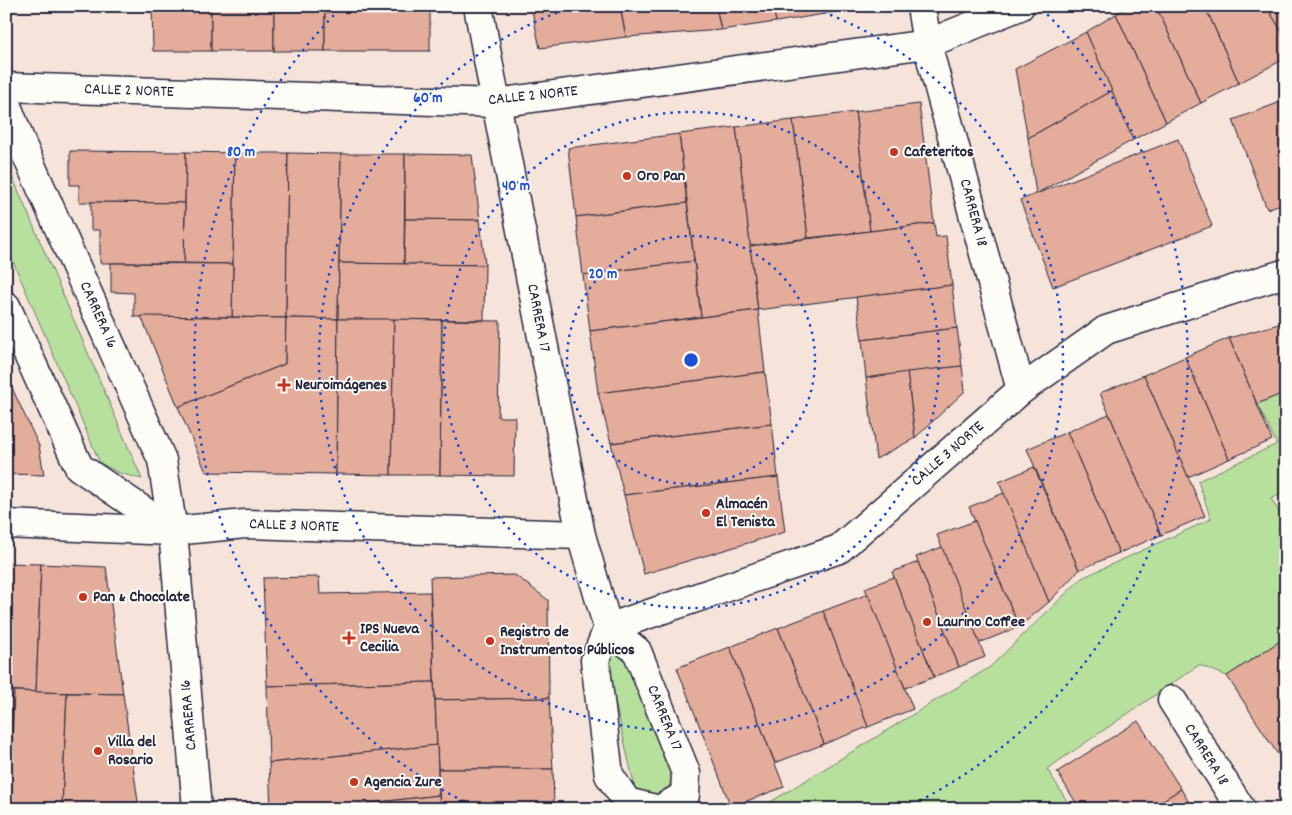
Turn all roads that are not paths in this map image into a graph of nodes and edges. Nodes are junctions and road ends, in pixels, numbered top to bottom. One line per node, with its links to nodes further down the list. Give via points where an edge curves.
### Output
1 (478, 6): 7 (street, CARRERA 17)
2 (921, 6): 4 (street, CARRERA 18)
3 (1020, 6): 4 (street, CALLE 2 NORTE)
4 (927, 44): 7 (street, CALLE 2 NORTE); 10 (street, CARRERA 18)
5 (6, 87): 7 (street, CALLE 2 NORTE)
6 (6, 103): 12 (street, CARRERA 16, via 162,460)
7 (496, 103): 13 (street, CARRERA 17)
8 (1286, 273): 10 (street, CALLE 3 NORTE, via 1106,330)
9 (6, 306): 12 (street, via 79,466)
10 (1021, 390): 14 (street, CALLE 3 NORTE, via 839,549)
11 (6, 524): 12 (street, CALLE 3 NORTE)
12 (173, 531): 13 (street, CALLE 3 NORTE, via 245,524); 16 (street, CARRERA 16)
13 (581, 535): 14 (street, CARRERA 17)
14 (608, 628): 17 (street, via 595,660 609,775 627,802); 18 (street, CARRERA 17, via 637,651 686,773 685,795)
15 (1172, 700): 19 (street, CARRERA 18)
16 (197, 809)
17 (656, 809)
18 (661, 809)
19 (1241, 809)

